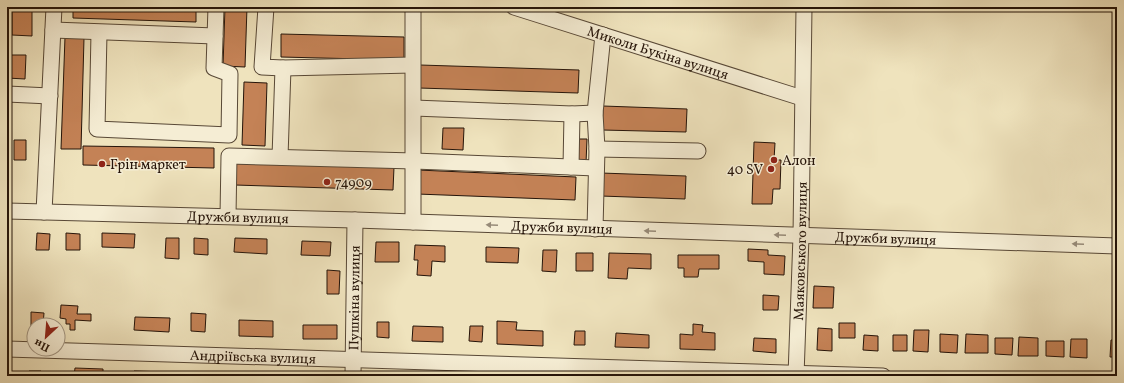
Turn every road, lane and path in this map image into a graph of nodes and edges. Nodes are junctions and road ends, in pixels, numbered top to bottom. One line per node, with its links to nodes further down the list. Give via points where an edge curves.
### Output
1 (54, 7): 7 (street)
2 (216, 7): 10 (street)
3 (266, 7): 12 (street, via 262,67)
4 (413, 7): 11 (street)
5 (514, 7): 9 (street, Миколи Букіна вулиця)
6 (804, 7): 15 (street, Маяковського вулиця)
7 (53, 30): 8 (street); 14 (street)
8 (100, 33): 10 (street); 10 (street, via 97,129 229,135 230,74 214,68)
9 (603, 35): 15 (street, Миколи Букіна вулиця); 17 (street)
10 (215, 36)
11 (412, 65): 12 (street); 16 (street)
12 (283, 68): 21 (street)
13 (7, 94): 14 (street)
14 (50, 96): 26 (street)
15 (802, 98): 31 (street, Маяковського вулиця)
16 (414, 108): 18 (street); 22 (street)
17 (594, 113): 18 (street); 19 (street)
18 (572, 114): 23 (street)
19 (597, 149): 20 (street); 24 (street)
20 (698, 152)
21 (280, 158): 22 (street); 27 (street, via 228,156)
22 (414, 161): 23 (street); 29 (street)
23 (571, 167): 24 (street)
24 (596, 168): 30 (street)
25 (7, 210): 26 (street, Дружби вулиця)
26 (44, 212): 27 (street, Дружби вулиця)
27 (228, 216): 28 (street, Дружби вулиця)
28 (355, 220): 29 (street, Дружби вулиця); 34 (street, Пушкіна вулиця)
29 (413, 222): 30 (street, Дружби вулиця, one-way to 29)
30 (595, 229): 31 (street, Дружби вулиця, one-way to 30)
31 (801, 236): 32 (street, Дружби вулиця, one-way to 31); 35 (street, Маяковського вулиця)
32 (1117, 246)
33 (7, 349): 34 (street, Андріївська вулиця)
34 (353, 360): 35 (street, Андріївська вулиця); 36 (street, Пушкіна вулиця)
35 (796, 374): 37 (street, Андріївська вулиця)
36 (353, 376)
37 (883, 376)

